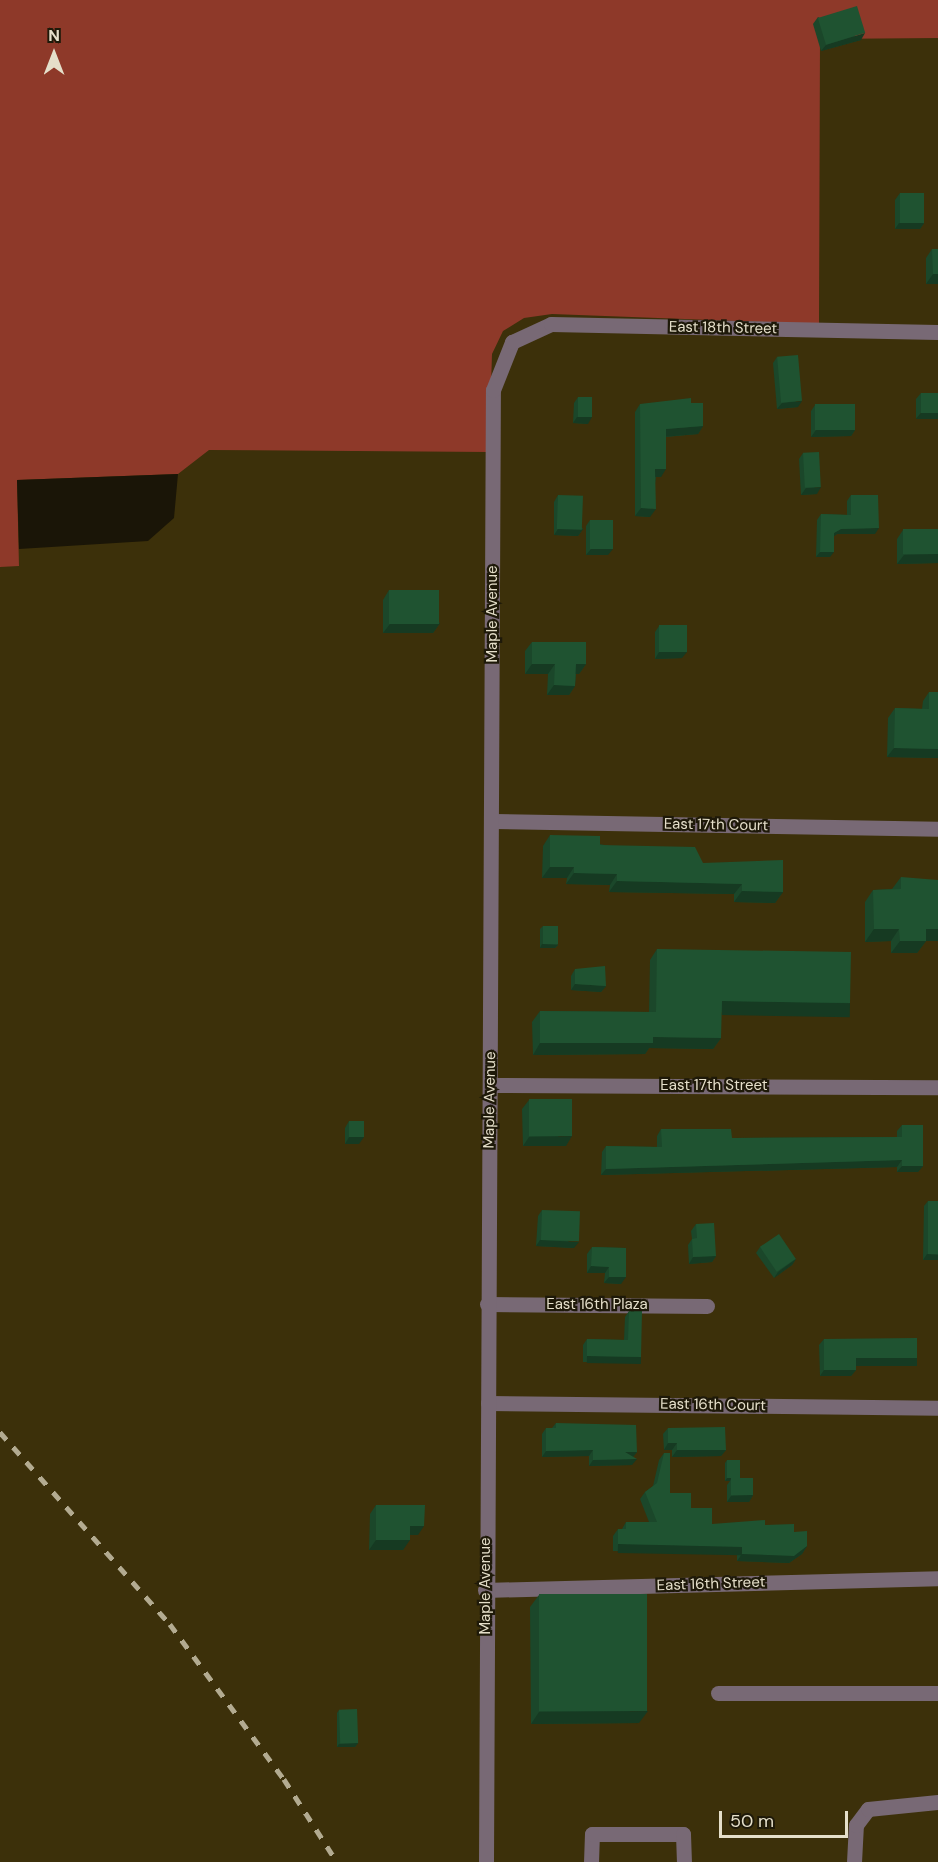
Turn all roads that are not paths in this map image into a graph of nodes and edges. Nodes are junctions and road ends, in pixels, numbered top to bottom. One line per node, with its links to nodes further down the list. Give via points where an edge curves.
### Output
1 (938, 332): 2 (street, East 18th Street, via 552,324)
2 (512, 342): 3 (street, Maple Avenue, via 493,390)
3 (494, 821): 4 (street, East 17th Court); 5 (street, Maple Avenue)
4 (938, 829)
5 (490, 1085): 6 (street, East 17th Street); 7 (street, Maple Avenue)
6 (938, 1087)
7 (487, 1305): 8 (street, East 16th Plaza); 9 (street, Maple Avenue)
8 (707, 1306)
9 (488, 1403): 10 (street, East 16th Court); 12 (street, Maple Avenue)
10 (938, 1408)
11 (938, 1578): 12 (street, East 16th Street)
12 (485, 1590): 16 (street, Maple Avenue)
13 (718, 1693): 14 (street)
14 (938, 1693)
15 (938, 1802): 19 (street, via 868,1809 855,1825)
16 (486, 1862)
17 (591, 1862): 18 (street, via 592,1834 683,1834)
18 (684, 1862)
19 (854, 1862)

